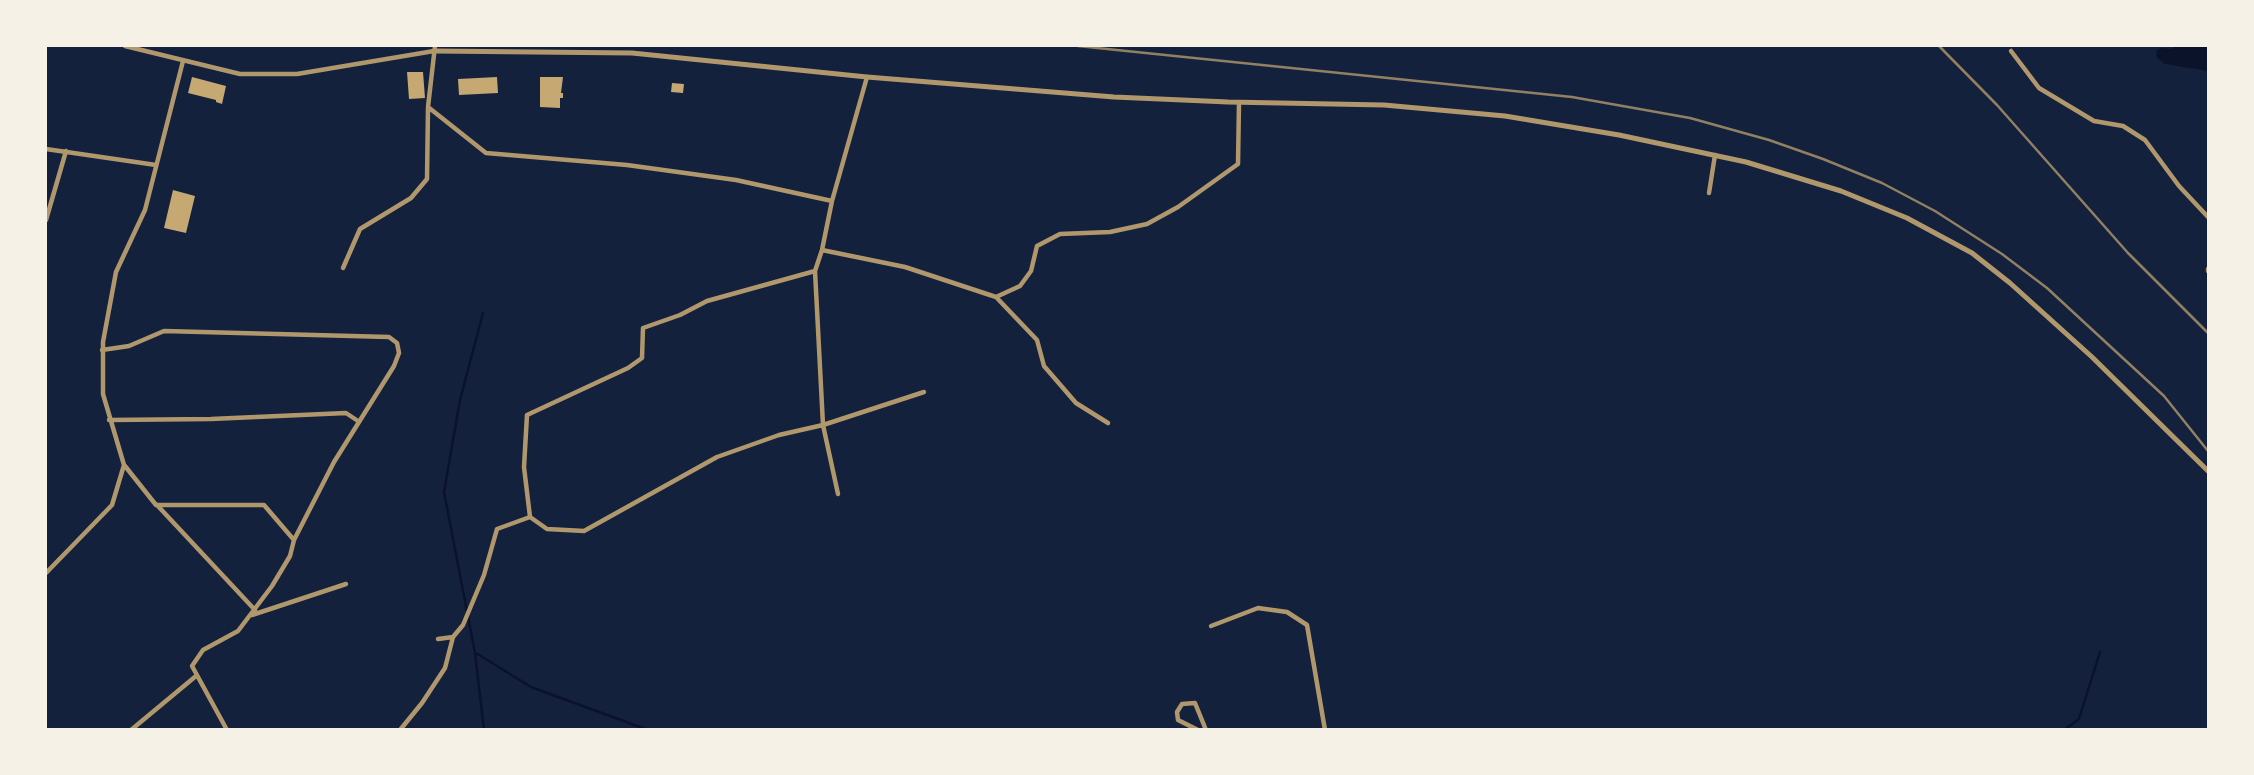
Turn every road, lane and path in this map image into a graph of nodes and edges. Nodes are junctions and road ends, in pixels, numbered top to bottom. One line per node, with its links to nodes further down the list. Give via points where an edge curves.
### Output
1 (125, 46): 4 (street)
2 (434, 48): 4 (street, via 286,75 240,74); 5 (street, via 632,53); 7 (street)
3 (2011, 51): 14 (street, via 2039,88 2094,121 2123,126 2145,140)
4 (183, 61): 11 (street)
5 (867, 77): 6 (street); 13 (street)
6 (1240, 103): 10 (street, via 1384,105 1505,116); 19 (street, via 1238,164 1147,224 1110,232 1060,234 1037,246 1031,271 1020,286)
7 (428, 107): 13 (street, via 486,153 722,178); 17 (street, via 427,179 411,198 360,229)
8 (46, 149): 9 (street)
9 (66, 151): 11 (street); 15 (street)
10 (1715, 155): 12 (street); 27 (street, via 1841,191 1907,218 1972,253 2092,357)
11 (156, 165): 20 (street, via 145,210 116,272)
12 (1709, 193)
13 (832, 201): 16 (street)
14 (2208, 217)
15 (46, 220)
16 (822, 250): 18 (street); 19 (street, via 905,267)
17 (343, 268)
18 (815, 271): 25 (street); 30 (street, via 707,301 643,328 642,358 527,415 524,467)
19 (996, 297): 24 (street, via 1037,341 1044,366 1076,403)
20 (103, 350): 22 (street, via 103,394); 23 (street, via 130,346 164,331 389,337 399,353)
21 (925, 392): 25 (street)
22 (109, 420): 23 (street, via 346,414); 26 (street)
23 (358, 421): 31 (street)
24 (1108, 423)
25 (823, 425): 28 (street); 30 (street, via 717,457 584,531 547,529)
26 (124, 465): 29 (street); 32 (street, via 112,505)
27 (2208, 471)
28 (838, 494)
29 (156, 505): 31 (street, via 264,505); 34 (street)
30 (530, 517): 37 (street, via 497,529 484,575 463,625)
31 (295, 540): 34 (street, via 290,556)
32 (46, 573)
33 (346, 584): 35 (street)
34 (255, 610): 35 (street)
35 (251, 616): 39 (street, via 238,631 203,650 192,666)
36 (1211, 626): 45 (street, via 1258,608 1287,612 1307,625)
37 (453, 637): 38 (street); 42 (street, via 445,668)
38 (438, 639)
39 (197, 676): 40 (street); 41 (street)
40 (131, 730)
41 (227, 730)
42 (400, 730)
43 (1198, 730): 44 (street, via 1178,720 1182,704 1195,703)
44 (1206, 730)
45 (1325, 730)

